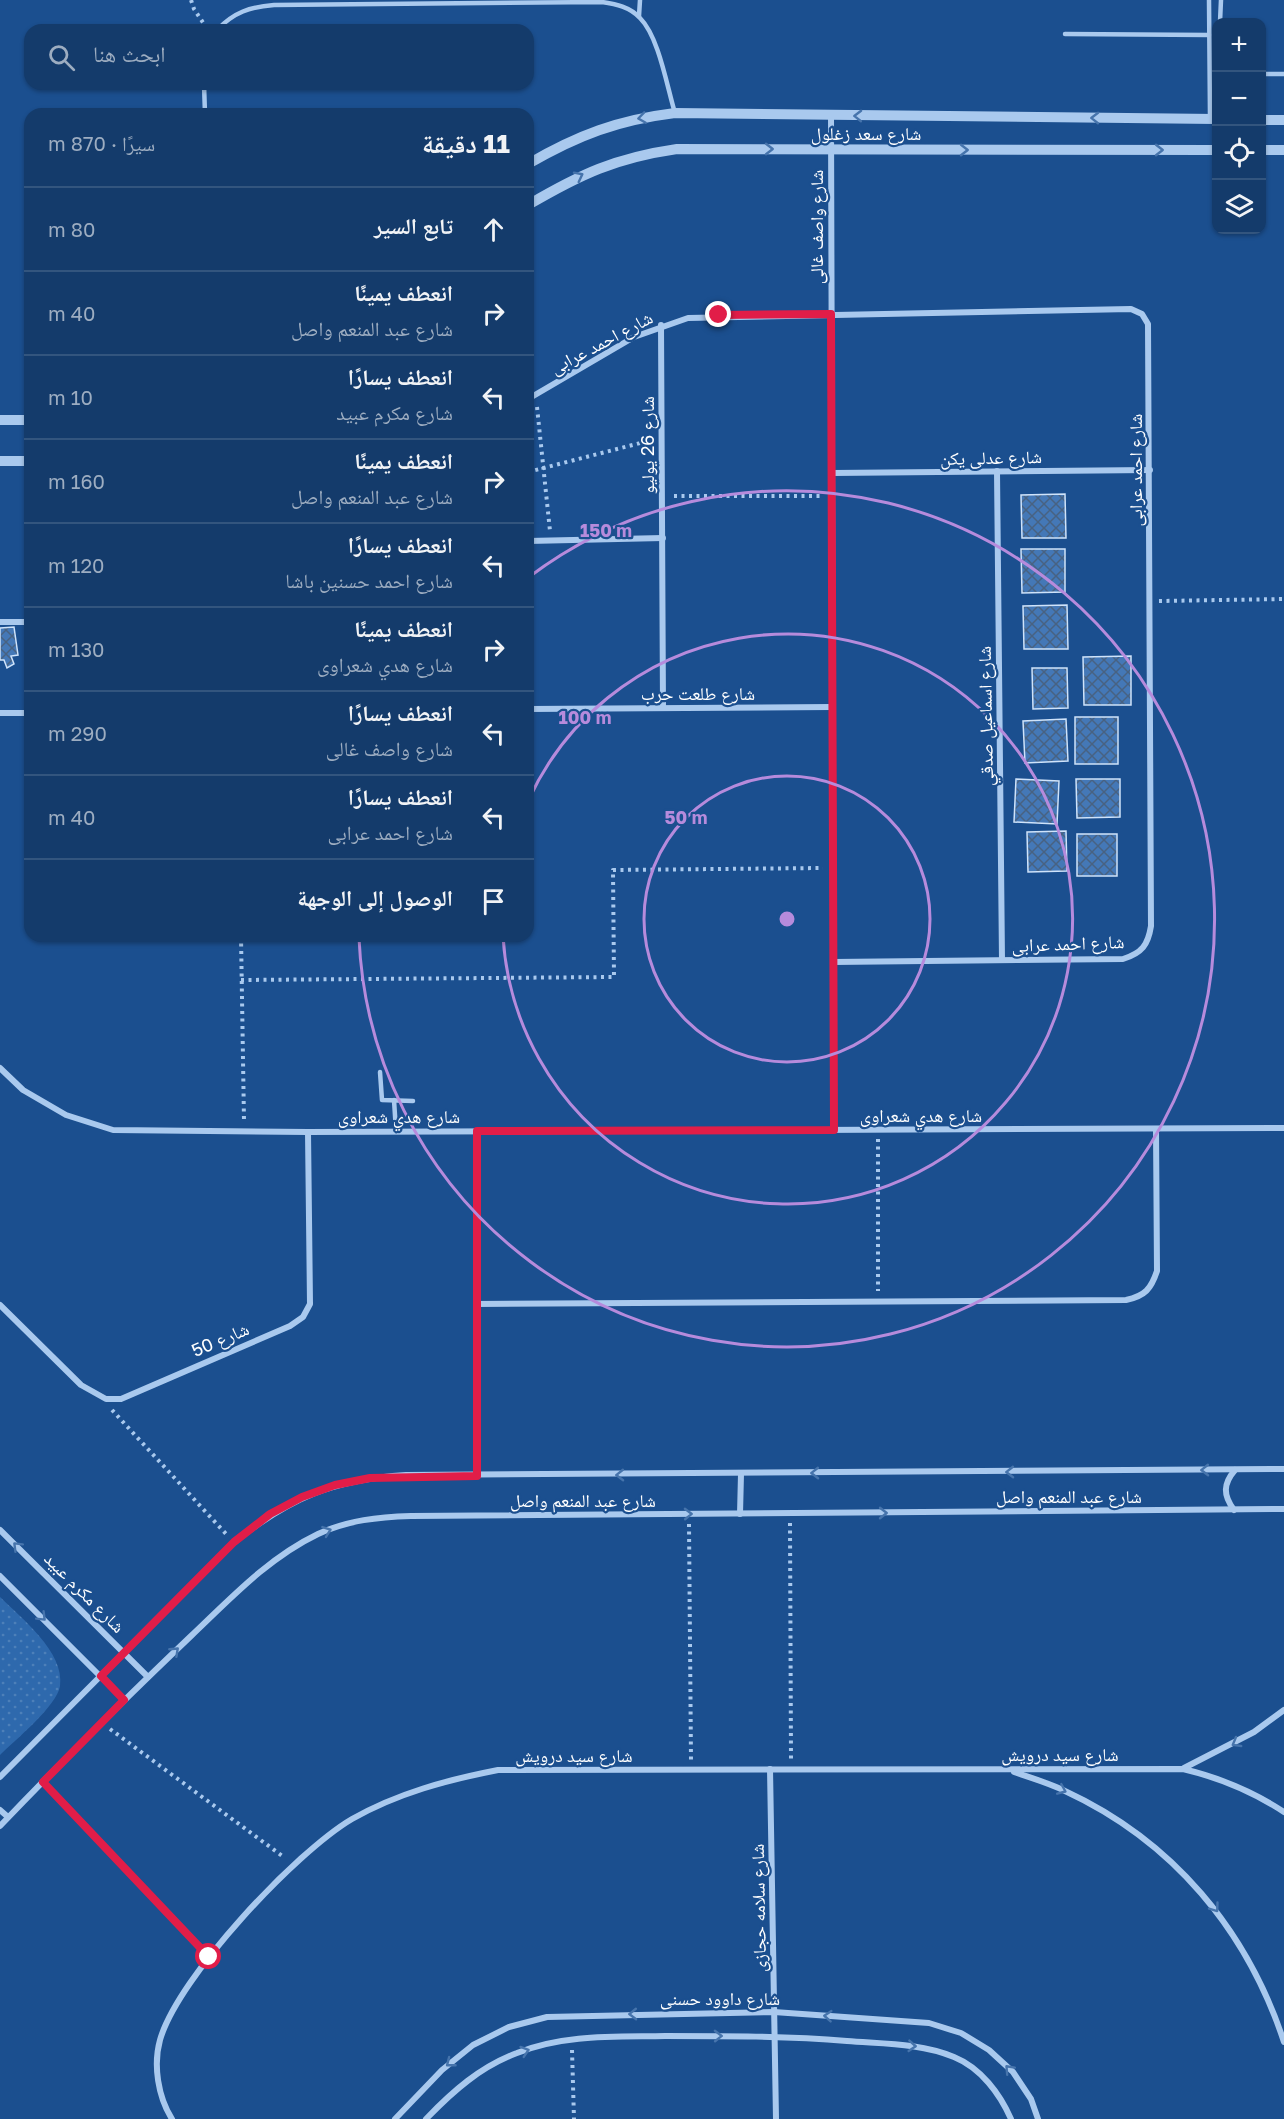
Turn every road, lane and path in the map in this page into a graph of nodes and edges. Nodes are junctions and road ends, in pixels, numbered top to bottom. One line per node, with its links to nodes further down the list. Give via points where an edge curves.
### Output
1 (191, 0): 7 (path)
2 (640, 0): 5 (lane)
3 (1209, 0): 10 (lane)
4 (1221, 0): 6 (lane)
5 (639, 16): 8 (lane, via 622,6 603,2 274,5 250,7); 16 (lane, via 651,36)
6 (1220, 18)
7 (204, 24)
8 (222, 24)
9 (1065, 34): 10 (lane)
10 (1209, 35): 14 (lane)
11 (1266, 74): 12 (lane)
12 (1284, 74)
13 (204, 90): 15 (lane)
14 (1212, 98)
15 (205, 108)
16 (675, 113): 17 (street, شارع سعد زغلول); 25 (street, شارع سعد زغلول, one-way to 25, via 636,118 598,129)
17 (831, 115): 18 (street, شارع سعد زغلول, one-way to 17); 21 (street, شارع واصف غالى)
18 (1212, 119)
19 (1266, 120): 20 (street)
20 (1284, 120)
21 (831, 149): 22 (street, شارع سعد زغلول, one-way to 22); 26 (street, شارع سعد زغلول, one-way to 21, via 579,175 644,154 688,149); 27 (street, شارع واصف غالى)
22 (1212, 150)
23 (1266, 150): 24 (street)
24 (1284, 150)
25 (534, 161)
26 (534, 202)
27 (831, 314): 28 (street, شارع احمد عرابى, via 719,315); 37 (street, شارع احمد عرابى, via 1131,309 1142,314 1148,324); 39 (street, شارع واصف غالى)
28 (661, 325): 29 (street, شارع احمد عرابى); 32 (street, شارع 26 يوليو)
29 (536, 394): 35 (path)
30 (0, 420): 31 (street)
31 (24, 420)
32 (662, 437): 35 (path); 40 (street, شارع 26 يوليو)
33 (0, 461): 34 (street)
34 (24, 461)
35 (544, 468): 36 (path); 44 (path)
36 (534, 470)
37 (1150, 470): 38 (street, شارع عدلى يكن); 46 (street, شارع احمد عرابى)
38 (997, 471): 39 (street, شارع عدلى يكن); 56 (street, شارع اسماعيل صدقي)
39 (832, 473): 41 (street, شارع واصف غالى)
40 (662, 496): 41 (path); 42 (street, شارع 26 يوليو)
41 (832, 496): 49 (street, شارع واصف غالى)
42 (663, 538): 44 (street); 50 (street, شارع 26 يوليو)
43 (534, 541): 44 (street)
44 (552, 541)
45 (1284, 599): 46 (path)
46 (1150, 602): 56 (street, شارع احمد عرابى, via 1148,942 1138,954 1123,959)
47 (0, 622): 48 (street)
48 (24, 622)
49 (832, 707): 50 (street, شارع طلعت حرب); 54 (street, شارع واصف غالى)
50 (663, 708): 51 (street, شارع طلعت حرب)
51 (534, 709)
52 (0, 713): 53 (street)
53 (24, 713)
54 (833, 868): 57 (street, شارع واصف غالى); 58 (path, via 613,870 614,977)
55 (241, 942): 58 (path)
56 (1002, 960): 57 (street, شارع احمد عرابى)
57 (833, 962): 65 (street, شارع واصف غالى)
58 (242, 980): 69 (path)
59 (0, 1068): 69 (street, شارع هدي شعراوى, via 23,1090 66,1115 113,1130)
60 (380, 1072): 61 (lane, via 380,1098)
61 (394, 1100): 62 (lane); 67 (lane)
62 (413, 1101)
63 (1284, 1128): 64 (street, شارع هدي شعراوى)
64 (1156, 1129): 66 (street, شارع هدي شعراوى); 71 (street, via 1157,1271 1152,1286 1141,1296 1126,1300)
65 (834, 1130): 66 (street, شارع هدي شعراوى); 68 (street, شارع هدي شعراوى)
66 (878, 1130): 71 (path)
67 (396, 1131): 68 (street, شارع هدي شعراوى); 70 (street, شارع هدي شعراوى)
68 (477, 1131): 72 (street)
69 (244, 1132): 70 (street, شارع هدي شعراوى)
70 (309, 1132): 74 (street, شارع 50, via 311,1288 310,1304 303,1317 121,1398)
71 (878, 1301): 72 (street)
72 (476, 1304): 78 (street)
73 (0, 1305): 74 (street, via 81,1385)
74 (106, 1399): 85 (path, via 118,1420)
75 (1284, 1469): 76 (street, شارع عبد المنعم واصل)
76 (1235, 1470): 77 (street, شارع عبد المنعم واصل, one-way to 77); 80 (street, via 1224,1489)
77 (741, 1474): 78 (street, شارع عبد المنعم واصل, one-way to 78); 83 (street)
78 (477, 1476): 85 (street, شارع عبد المنعم واصل, via 388,1476 335,1485 270,1514)
79 (1284, 1509): 80 (street, شارع عبد المنعم واصل)
80 (1234, 1510): 81 (street, شارع عبد المنعم واصل, one-way to 80)
81 (790, 1513): 83 (street, شارع عبد المنعم واصل); 96 (path)
82 (688, 1514): 83 (street, شارع عبد المنعم واصل); 89 (street, شارع عبد المنعم واصل, one-way to 82, via 263,1568 319,1534 349,1523 411,1516); 94 (path)
83 (740, 1514)
84 (0, 1530): 87 (street, شارع مكرم عبيد, one-way to 84)
85 (234, 1542): 87 (street, شارع عبد المنعم واصل)
86 (0, 1576): 88 (street, one-way to 88)
87 (124, 1652): 88 (street, شارع عبد المنعم واصل); 89 (street, شارع مكرم عبيد)
88 (101, 1676): 90 (street); 98 (street, شارع عبد المنعم واصل)
89 (148, 1677): 90 (street, شارع عبد المنعم واصل)
90 (124, 1700): 92 (street, شارع عبد المنعم واصل)
91 (1284, 1710): 93 (street, شارع سيد درويش, one-way to 93, via 1237,1742)
92 (102, 1723): 99 (street, شارع عبد المنعم واصل); 104 (path)
93 (1183, 1768): 97 (street, شارع سيد درويش); 101 (street, شارع سيد درويش, via 1220,1778)
94 (691, 1769): 95 (street, شارع سيد درويش); 104 (street, شارع سيد درويش, via 498,1770 447,1780 398,1796 352,1820)
95 (770, 1769): 96 (street, شارع سيد درويش); 106 (street, شارع سلامه حجازى)
96 (791, 1769): 97 (street, شارع سيد درويش)
97 (1008, 1769): 109 (street, one-way to 109, via 1074,1795 1118,1820 1167,1856 1209,1900 1244,1949 1271,2004)
98 (0, 1777)
99 (43, 1782): 102 (street, شارع عبد المنعم واصل); 105 (path)
100 (0, 1810): 102 (street)
101 (1284, 1812)
102 (8, 1817): 103 (street, شارع عبد المنعم واصل)
103 (0, 1826)
104 (293, 1864): 105 (street, شارع سيد درويش)
105 (209, 1957): 110 (street, شارع سيد درويش, via 172,2010 160,2041 157,2075 165,2108)
106 (774, 2012): 107 (street, شارع سلامه حجازى); 111 (street, شارع داوود حسنى, one-way to 111, via 547,2017 509,2027 473,2045 442,2070); 116 (street, شارع داوود حسنى, one-way to 106, via 1031,2099 1012,2072 989,2050 961,2033 929,2023)
107 (775, 2035): 108 (street, شارع داوود حسنى, one-way to 107); 114 (street, شارع سلامه حجازى); 115 (street, شارع داوود حسنى, one-way to 115, via 927,2047 957,2058 982,2076 1003,2100)
108 (572, 2040): 112 (street, شارع داوود حسنى, one-way to 108, via 453,2091 483,2069 517,2053); 113 (path)
109 (1284, 2042)
110 (172, 2119)
111 (395, 2119)
112 (426, 2119)
113 (574, 2119)
114 (776, 2119)
115 (1011, 2119)
116 (1038, 2119)

